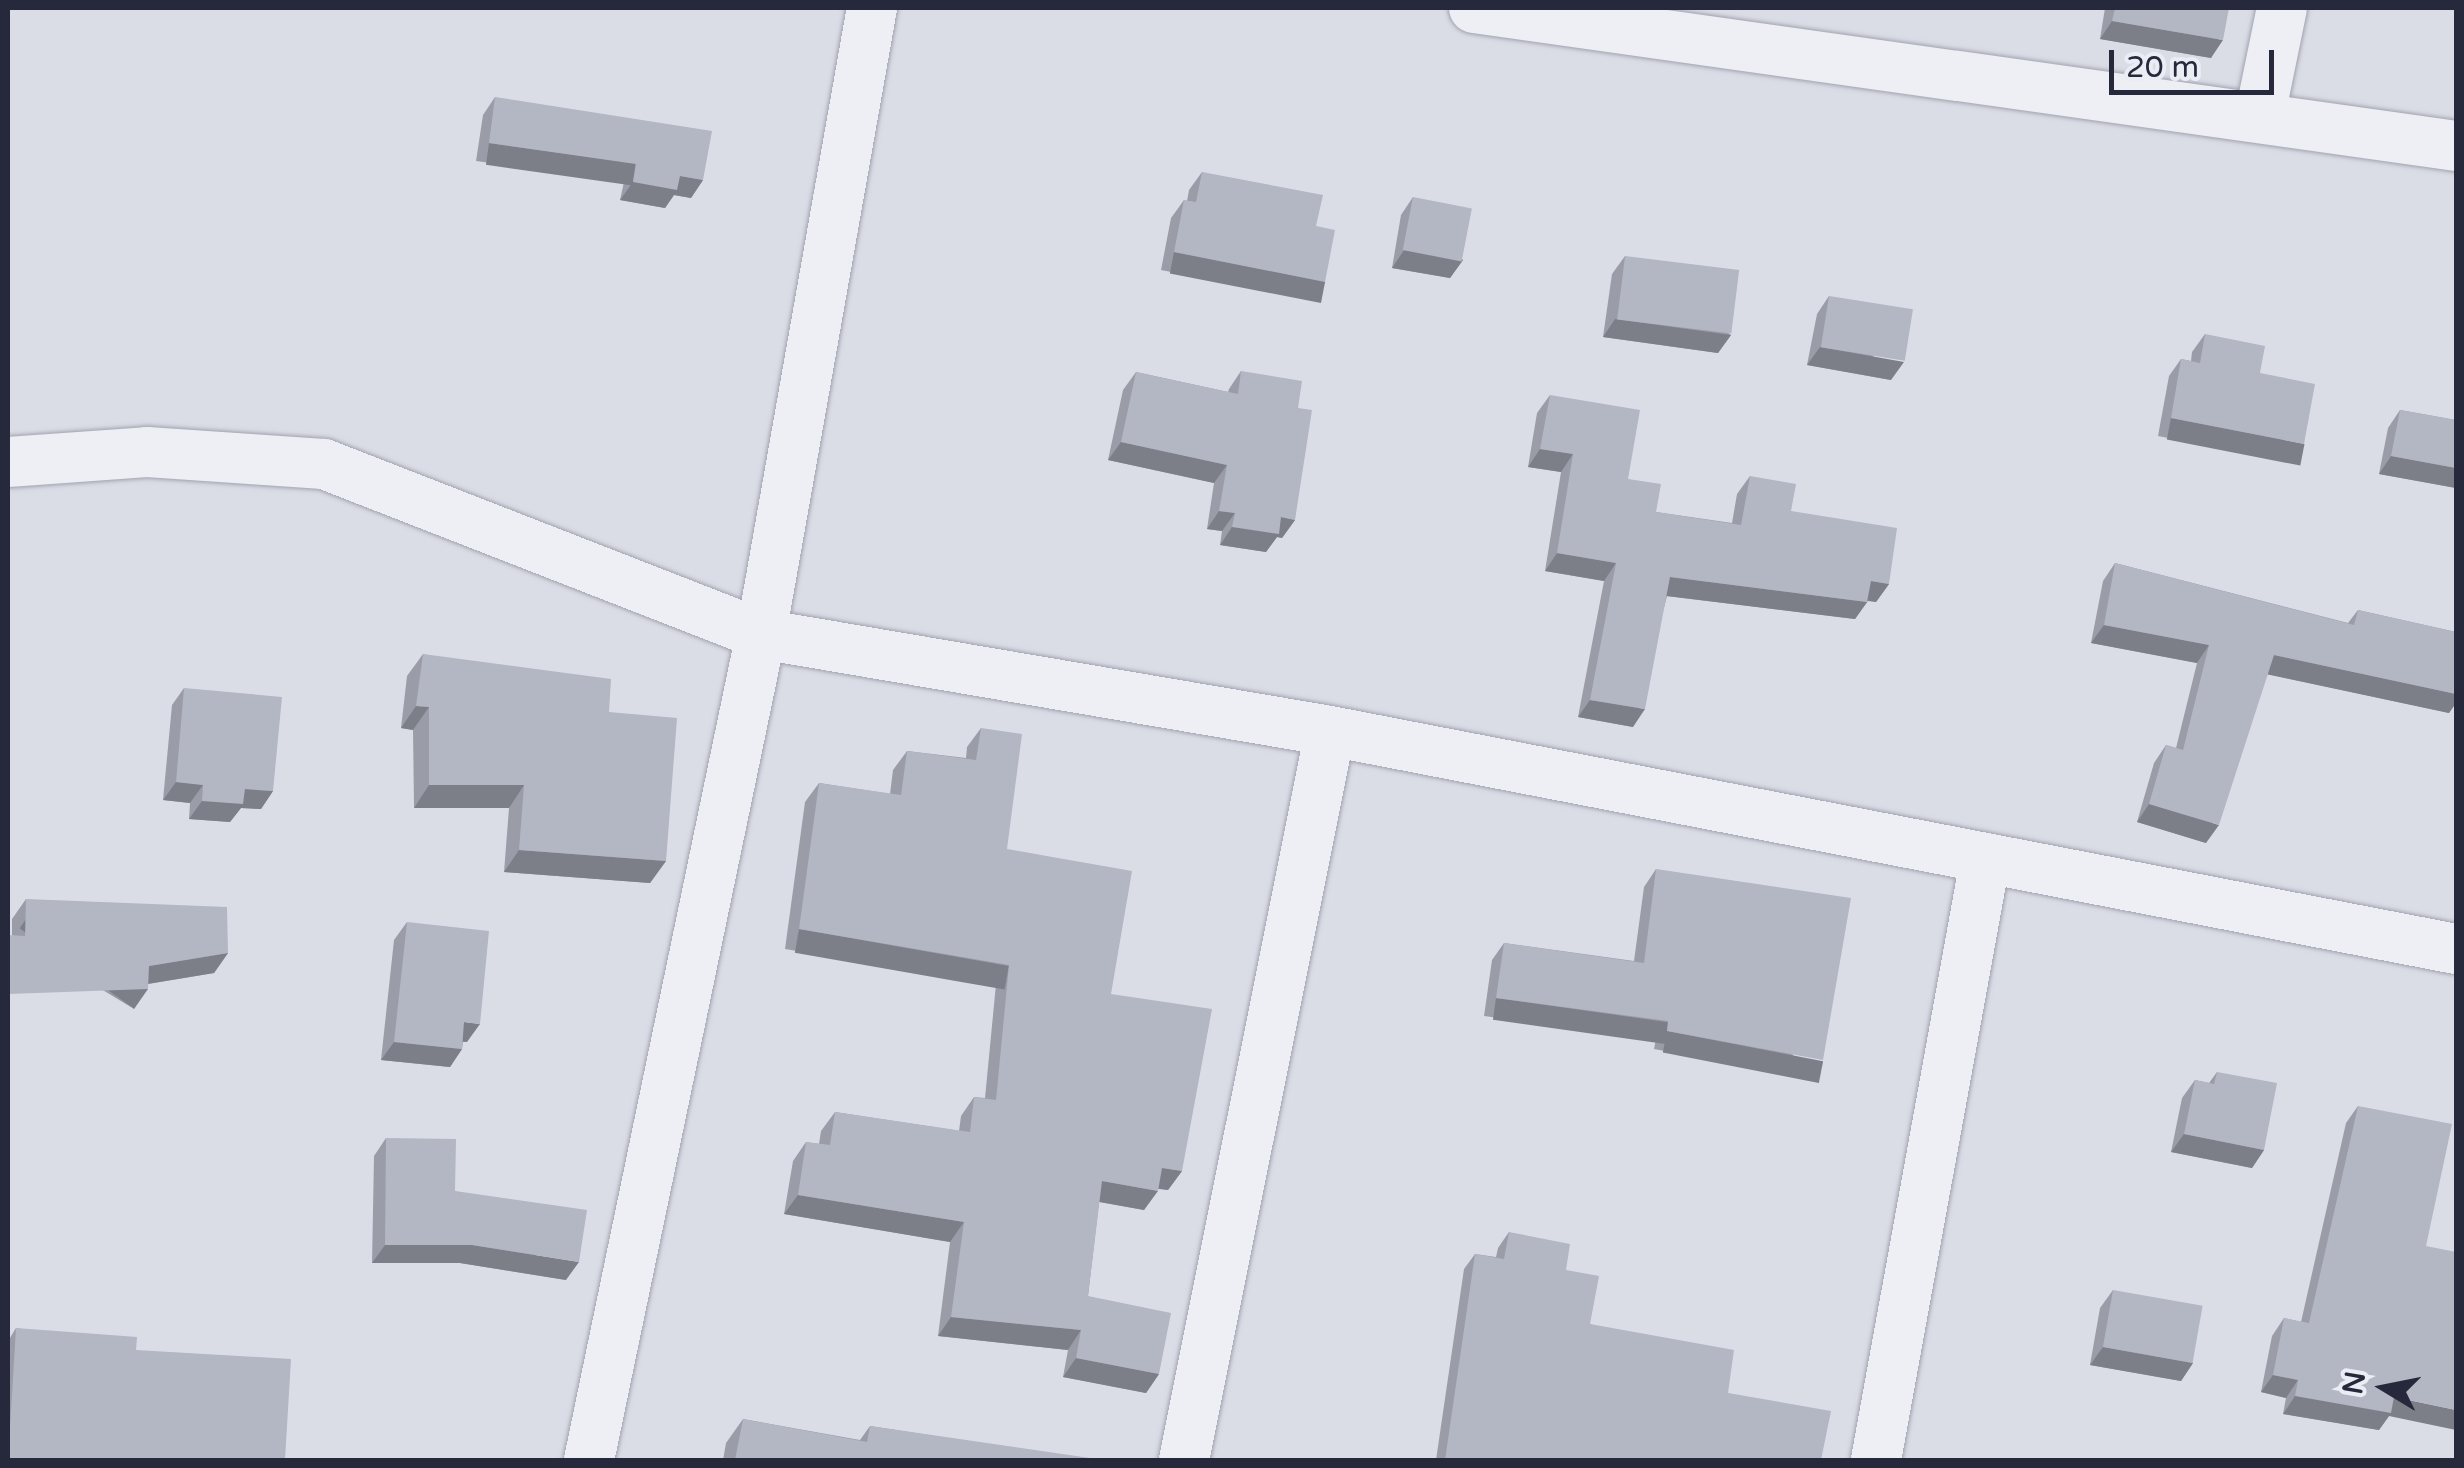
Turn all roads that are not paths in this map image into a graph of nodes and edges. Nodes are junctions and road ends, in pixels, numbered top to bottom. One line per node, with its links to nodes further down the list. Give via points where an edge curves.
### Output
1 (872, 8): 7 (street)
2 (1474, 8): 4 (street)
3 (2282, 8): 4 (street)
4 (2260, 114): 5 (street)
5 (2456, 146)
6 (8, 462): 7 (street, via 146,452 324,464)
7 (761, 634): 8 (street); 11 (street)
8 (1330, 731): 9 (street); 12 (street)
9 (1984, 861): 10 (street); 13 (street)
10 (2456, 949)
11 (589, 1460)
12 (1184, 1460)
13 (1876, 1460)

